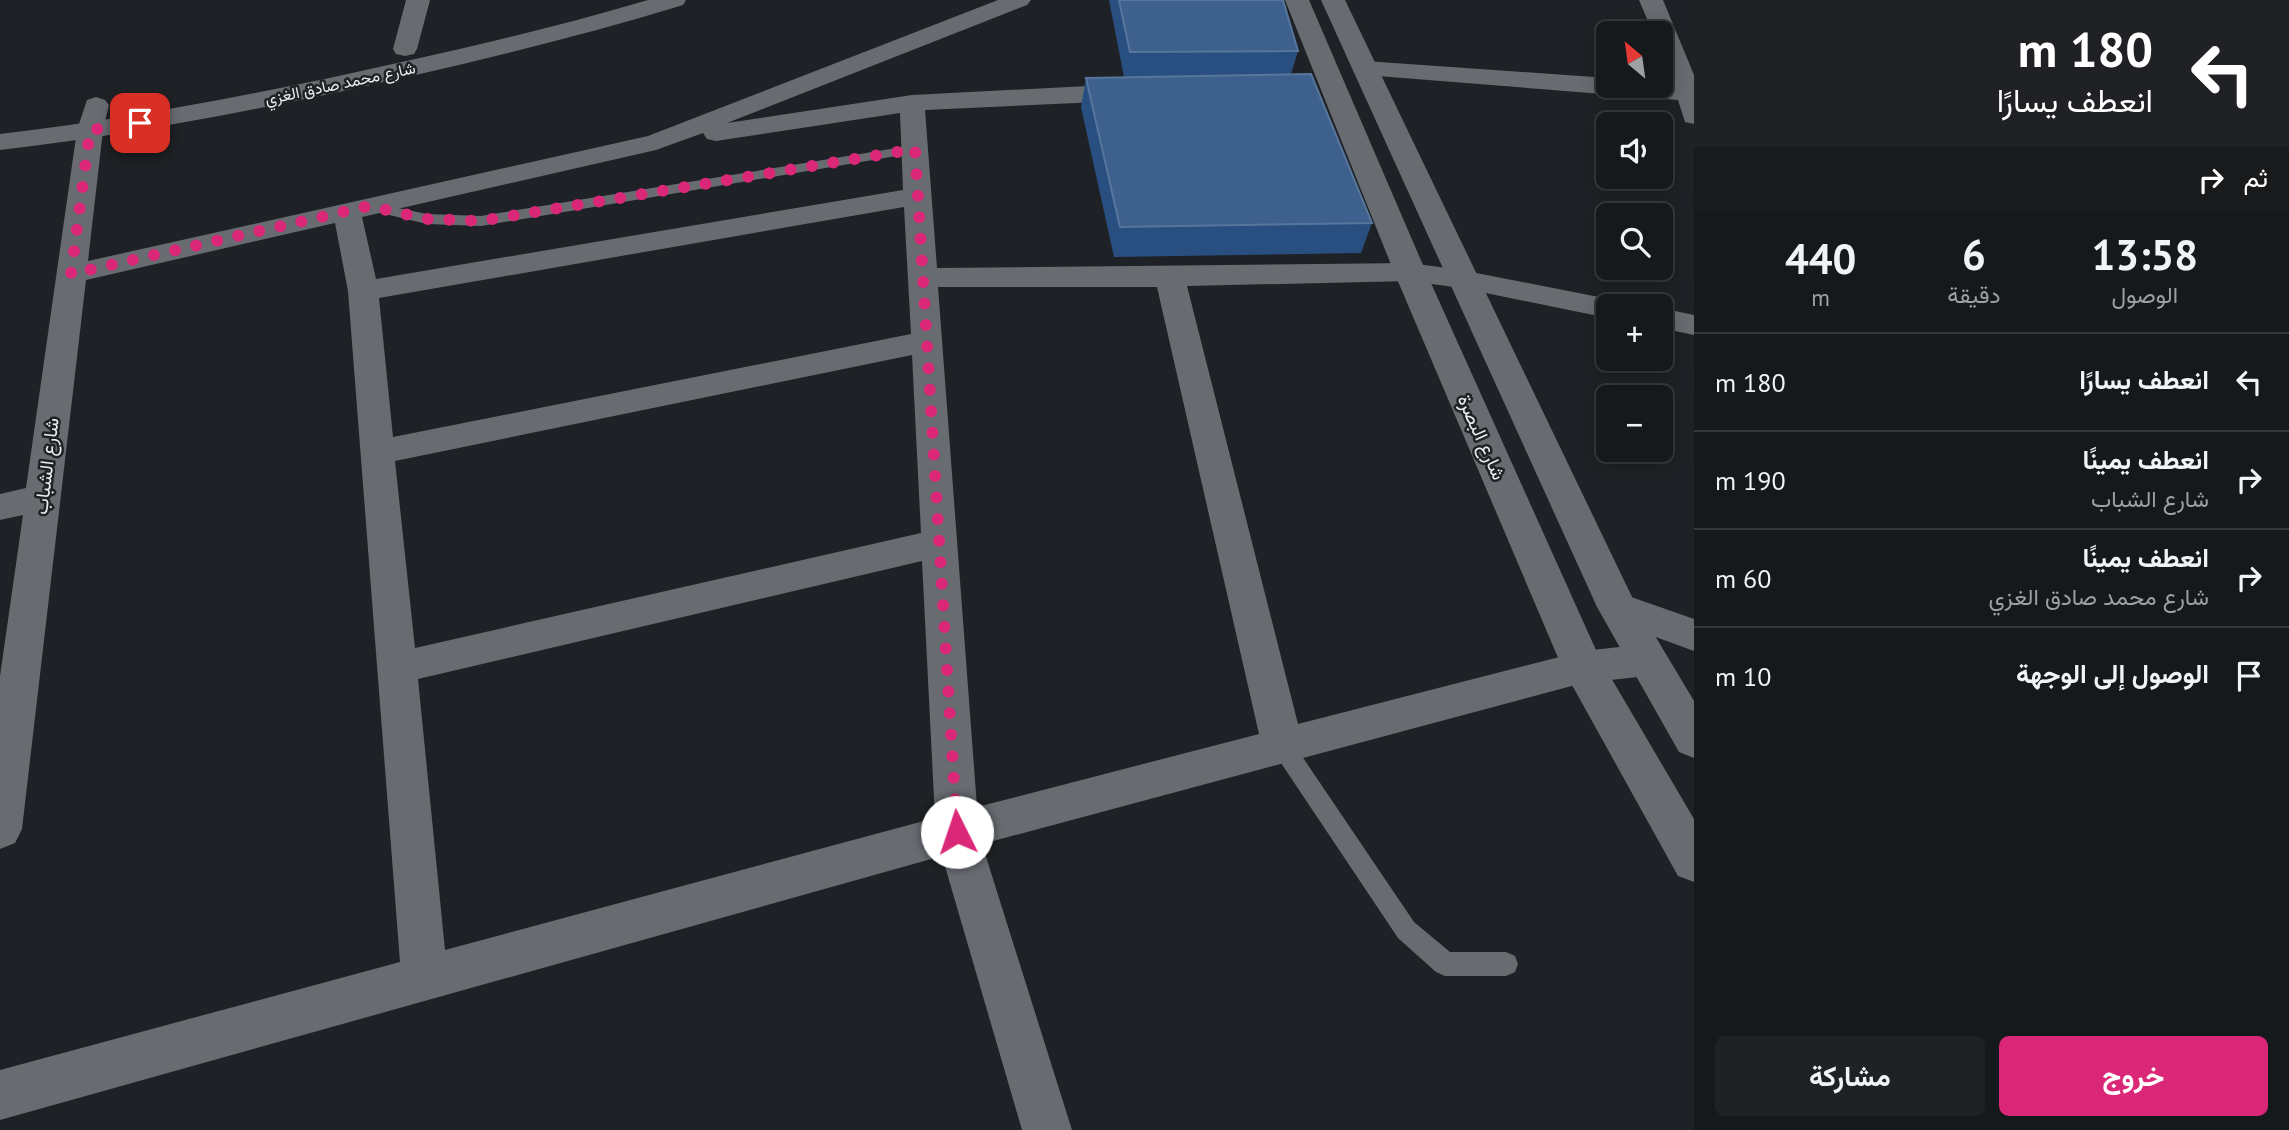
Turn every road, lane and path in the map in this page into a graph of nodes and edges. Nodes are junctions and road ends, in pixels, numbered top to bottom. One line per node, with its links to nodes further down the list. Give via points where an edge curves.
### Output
1 (418, 0): 8 (street)
2 (604, 0): 8 (main road, شارع محمد صادق الغزي)
3 (674, 0): 16 (main road, شارع محمد صادق الغزي, via 569,32 412,69 166,119)
4 (1019, 0): 19 (street)
5 (1297, 0): 23 (main road, شارع البصرة, via 1324,98)
6 (1333, 0): 9 (main road)
7 (1651, 0): 13 (street)
8 (405, 49): 16 (main road, شارع محمد صادق الغزي)
9 (1365, 68): 10 (street); 27 (main road)
10 (1596, 85)
11 (1158, 96): 14 (street, via 1088,94)
12 (1673, 98): 13 (street)
13 (1692, 101)
14 (912, 103): 19 (street); 20 (street)
15 (41, 112): 17 (main road)
16 (85, 114): 18 (main road, شارع محمد صادق الغزي); 24 (street, شارع الشباب)
17 (0, 118)
18 (0, 142)
19 (656, 142): 22 (street)
20 (915, 149): 21 (street); 22 (lane, via 481,221)
21 (918, 197): 26 (street); 28 (street)
22 (358, 209): 24 (street); 28 (street)
23 (1410, 272): 25 (street); 27 (street); 40 (main road, شارع البصرة)
24 (71, 274): 34 (street, شارع الشباب)
25 (1170, 277): 26 (street); 43 (street)
26 (923, 278): 32 (street)
27 (1461, 279): 29 (street); 37 (main road)
28 (363, 291): 33 (street)
29 (1596, 306)
30 (1673, 321): 31 (street)
31 (1694, 325)
32 (926, 341): 33 (street); 36 (street)
33 (377, 452): 41 (street)
34 (42, 498): 35 (street); 44 (street, شارع الشباب)
35 (0, 507)
36 (939, 543): 41 (street); 45 (street)
37 (1617, 607): 38 (street); 39 (main road)
38 (1694, 635)
39 (1647, 660): 40 (street); 42 (main road)
40 (1583, 667): 43 (street); 46 (main road, شارع البصرة)
41 (397, 668): 48 (street)
42 (1694, 738)
43 (1283, 747): 45 (street); 47 (lane, via 1406,930 1445,964)
44 (0, 829)
45 (957, 832): 48 (street); 50 (street)
46 (1694, 861)
47 (1506, 964)
48 (425, 978): 49 (street)
49 (0, 1095)
50 (1047, 1130)

